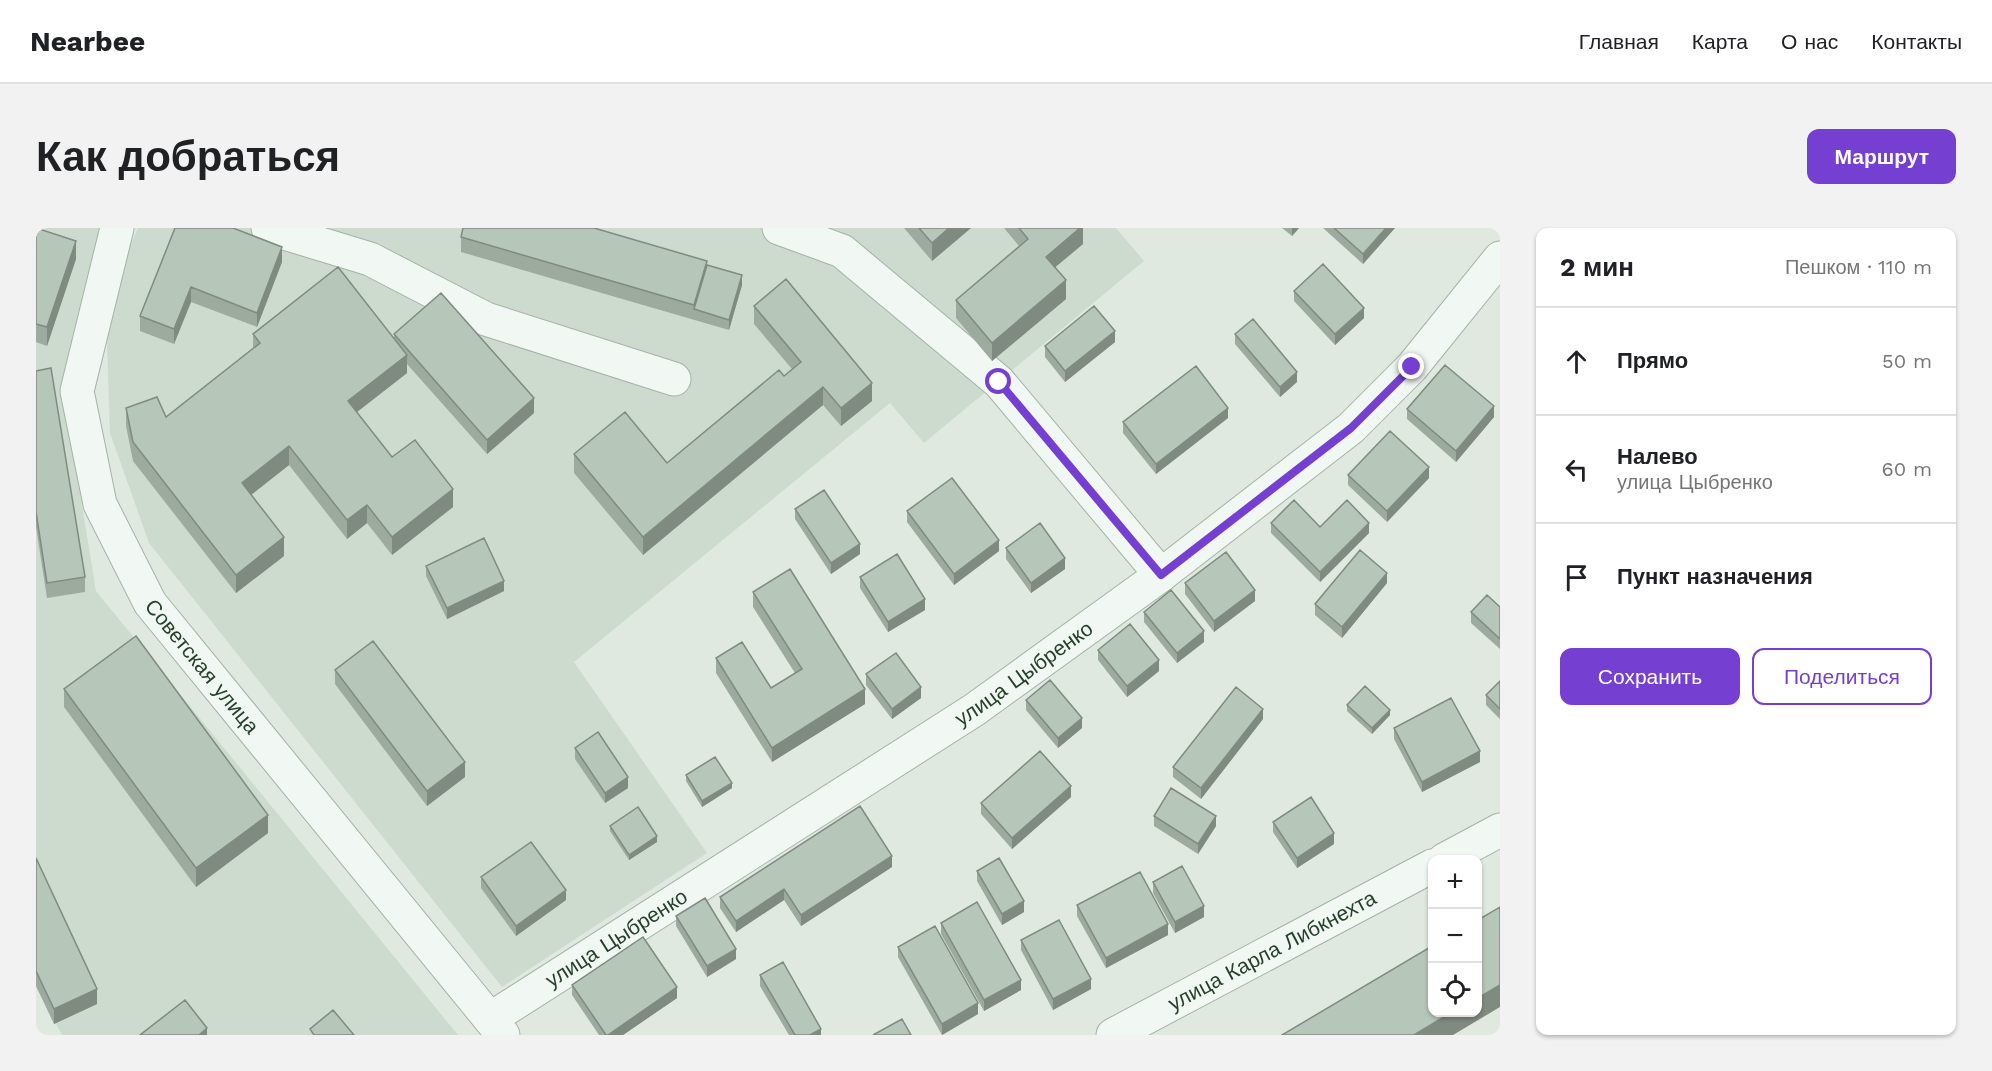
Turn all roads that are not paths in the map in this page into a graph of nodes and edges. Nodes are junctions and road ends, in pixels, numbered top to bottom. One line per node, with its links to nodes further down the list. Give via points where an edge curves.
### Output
1 (117, 228): 10 (street, Советская улица, via 77,392 100,504 150,603)
2 (268, 228): 5 (street, via 370,259 486,319)
3 (779, 228): 6 (street, via 842,251 999,382)
4 (1500, 258): 6 (street, улица Цыбренко, via 1412,367 1351,428)
5 (674, 379)
6 (1161, 575): 10 (street, улица Цыбренко, via 974,710)
7 (1500, 830): 8 (street)
8 (1453, 855)
9 (1428, 868): 11 (street, улица Карла Либкнехта)
10 (496, 1027)
11 (1113, 1035)

